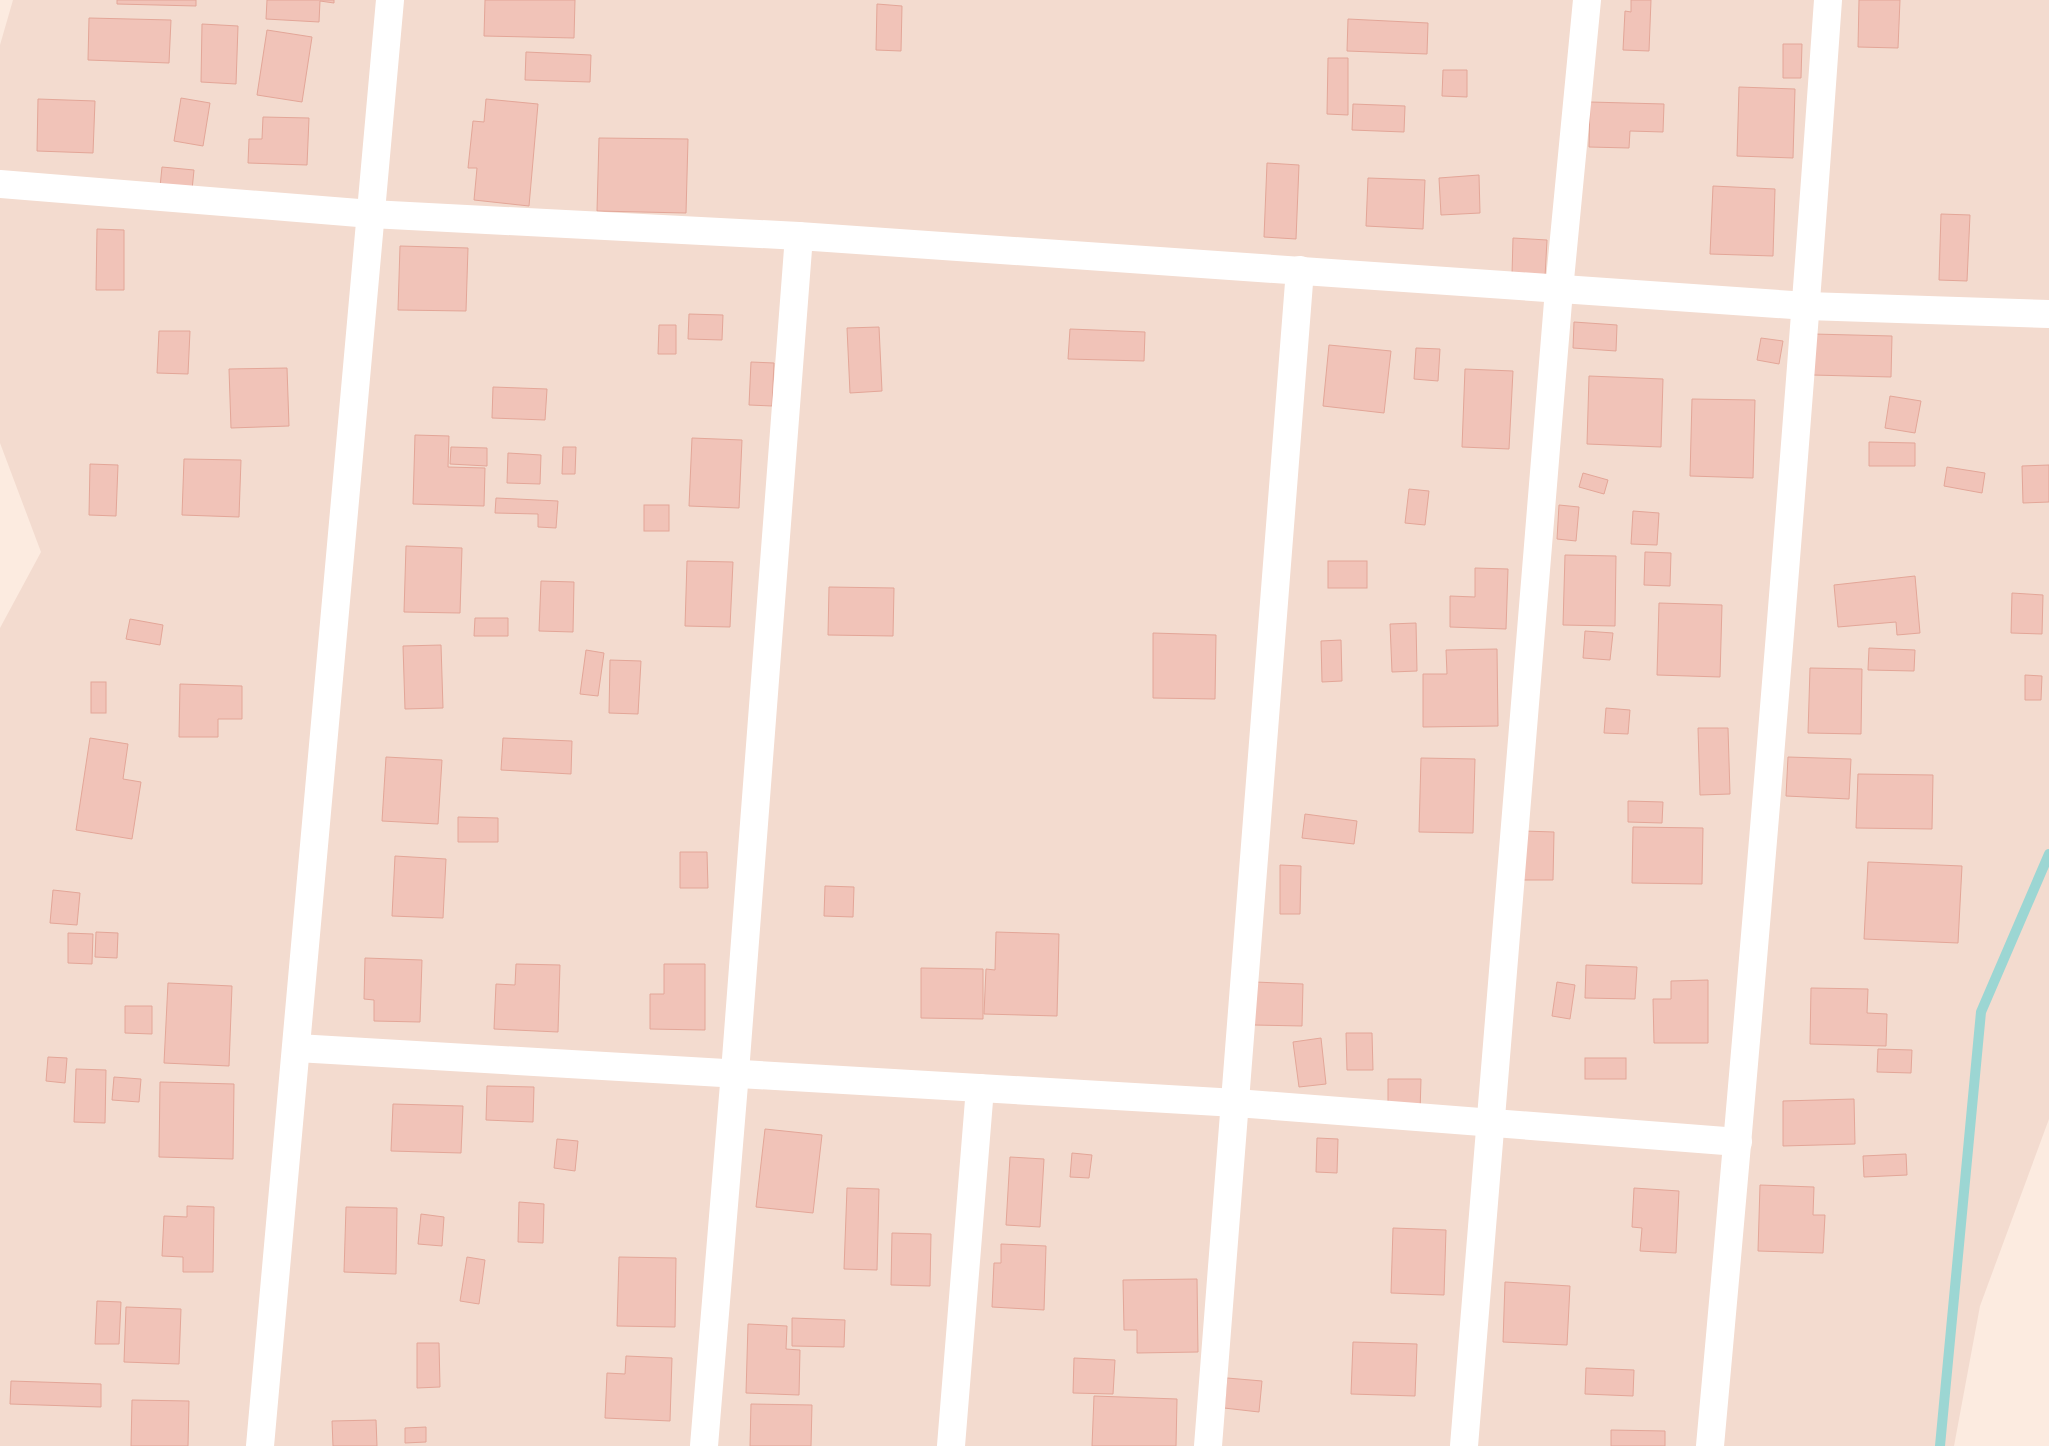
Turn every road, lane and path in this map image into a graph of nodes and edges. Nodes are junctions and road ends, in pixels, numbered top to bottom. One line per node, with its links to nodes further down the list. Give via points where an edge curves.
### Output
1 (390, 0): 5 (street)
2 (1587, 0): 8 (street)
3 (1828, 0): 9 (street)
4 (0, 184): 5 (street)
5 (371, 214): 6 (street); 11 (street)
6 (799, 236): 7 (street); 12 (street)
7 (1300, 270): 8 (street); 14 (street)
8 (1559, 290): 9 (street); 15 (street)
9 (1807, 306): 10 (street); 16 (street)
10 (2049, 314)
11 (296, 1048): 12 (street); 17 (street)
12 (735, 1072): 13 (street); 18 (street)
13 (980, 1088): 14 (street); 19 (street)
14 (1236, 1103): 15 (street); 20 (street)
15 (1492, 1124): 16 (street); 21 (street)
16 (1738, 1142): 22 (street)
17 (260, 1446)
18 (704, 1446)
19 (951, 1446)
20 (1208, 1446)
21 (1464, 1446)
22 (1710, 1446)

